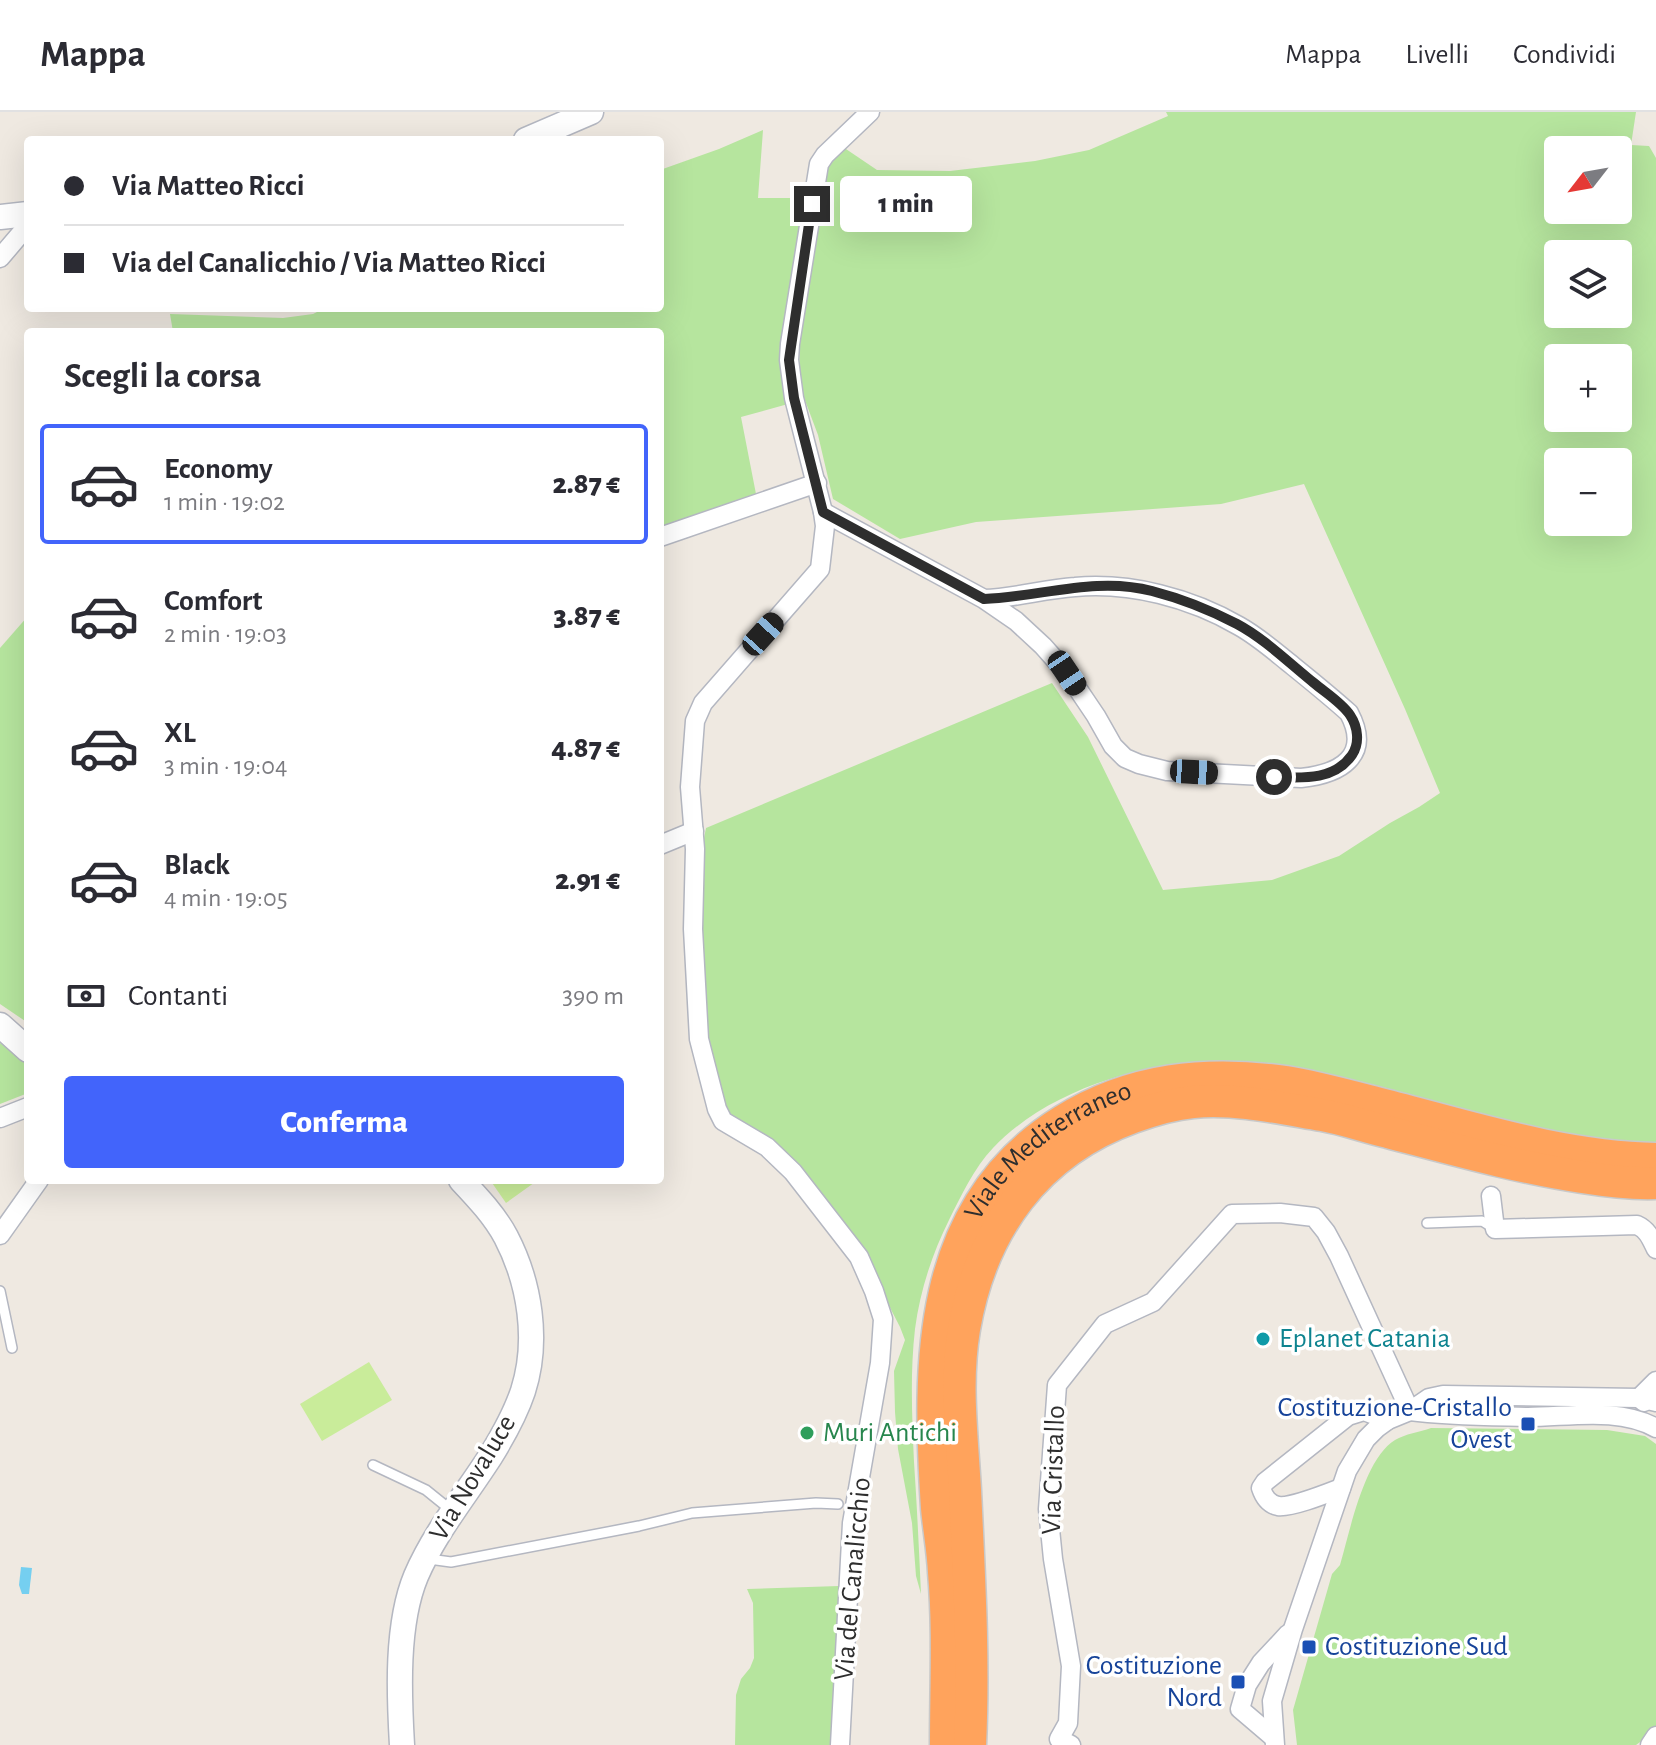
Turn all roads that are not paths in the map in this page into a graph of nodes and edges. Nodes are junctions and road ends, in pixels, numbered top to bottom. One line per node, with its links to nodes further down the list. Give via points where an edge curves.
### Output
1 (591, 112): 3 (main road)
2 (870, 112): 8 (street, via 819,164 790,344 794,398)
3 (535, 136)
4 (24, 214): 5 (main road)
5 (0, 217)
6 (24, 230): 7 (street)
7 (0, 258)
8 (817, 483): 9 (street); 10 (street)
9 (823, 512): 11 (street); 12 (street, via 820,569 703,703 695,721 690,787)
10 (664, 536)
11 (984, 599): 11 (street, via 1043,646 1067,673 1113,746 1139,764 1167,771 1301,778 1336,770 1355,750 1358,737 1349,713 1262,641 1214,613 1138,588 1075,587)
12 (694, 831): 13 (street); 46 (street, Via del Canalicchio, via 699,1039 719,1115 793,1172 859,1257 883,1319 852,1523)
13 (664, 843)
14 (1, 1026): 15 (main road); 16 (main road)
15 (24, 1033)
16 (24, 1046)
17 (24, 1109): 18 (street)
18 (0, 1118)
19 (1656, 1159): 47 (highway, Viale Mediterraneo, via 1537,1145 1287,1083 1207,1077 1118,1094 1080,1111 1027,1148 988,1193 961,1239 937,1325 933,1383 945,1573)
20 (1656, 1183): 48 (highway, Viale Mediterraneo, via 1535,1170 1327,1116 1227,1102 1155,1109 1081,1141 1049,1165 1004,1218 983,1258 964,1331 960,1390)
21 (36, 1184): 26 (street)
22 (465, 1184): 39 (main road, Via Novaluce, via 505,1235 520,1268 531,1332 523,1389 511,1421)
23 (1491, 1196): 25 (street)
24 (1427, 1223): 25 (lane, via 1482,1221)
25 (1495, 1229): 27 (street, via 1637,1225)
26 (0, 1235)
27 (1656, 1249)
28 (0, 1291): 29 (lane)
29 (12, 1348)
30 (1656, 1381): 31 (street)
31 (1647, 1400): 32 (street, via 1443,1395); 33 (street)
32 (1410, 1411): 34 (street); 35 (street, via 1613,1415); 44 (street, Via Cristallo, via 1339,1256 1314,1217 1232,1214 1153,1302 1105,1324 1057,1385 1048,1509 1071,1666 1068,1723)
33 (1656, 1411)
34 (1388, 1420): 37 (street, via 1361,1446); 37 (street, via 1364,1411 1348,1416 1261,1488 1269,1503 1281,1507)
35 (1656, 1428)
36 (373, 1465): 39 (lane, via 426,1490)
37 (1341, 1488): 41 (street)
38 (838, 1504): 40 (lane, via 692,1513 451,1562)
39 (452, 1511): 40 (main road, Via Novaluce)
40 (425, 1558): 45 (main road, Via Novaluce, via 406,1611 399,1674)
41 (1293, 1629): 43 (street, via 1272,1701); 43 (street, via 1261,1663 1240,1709)
42 (1656, 1736): 49 (street)
43 (1274, 1741)
44 (1059, 1743)
45 (402, 1745)
46 (840, 1745)
47 (946, 1745)
48 (970, 1745)
49 (1650, 1745)

